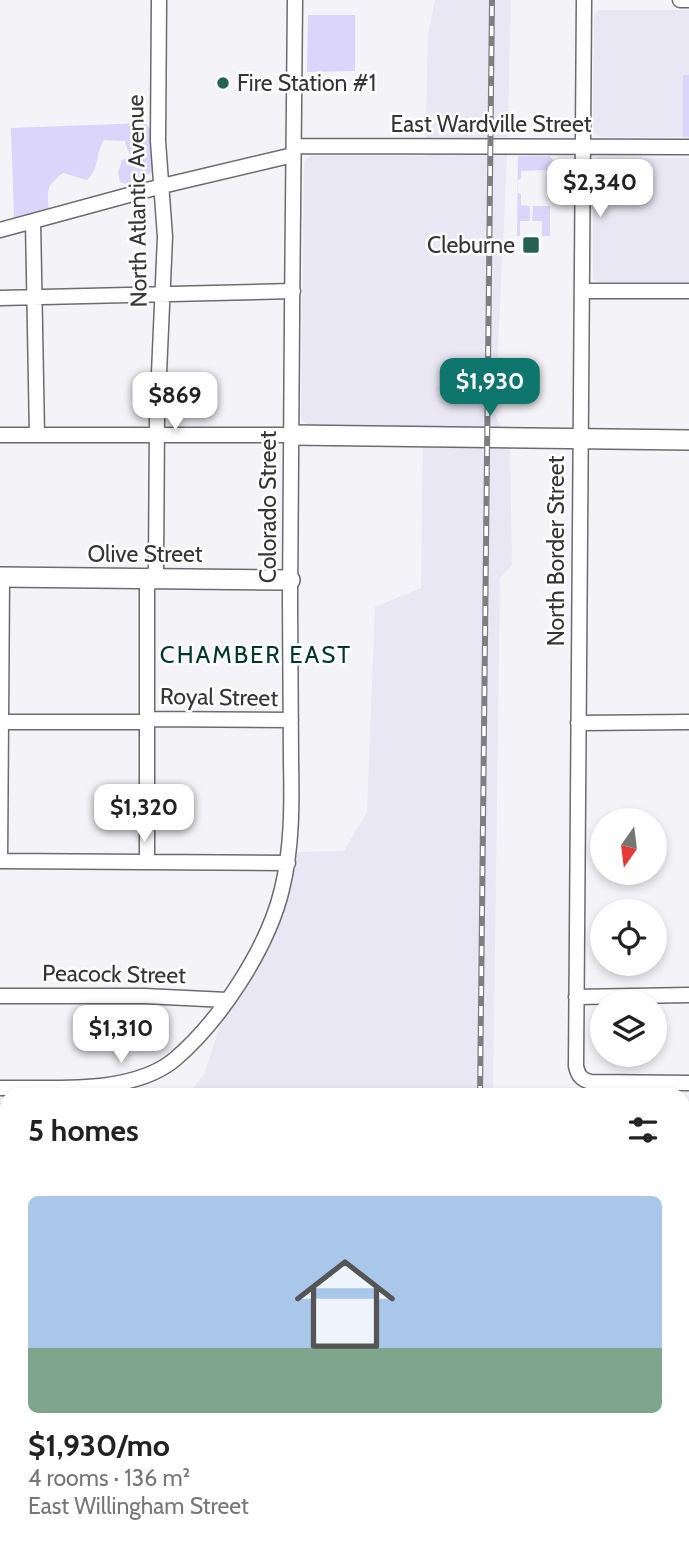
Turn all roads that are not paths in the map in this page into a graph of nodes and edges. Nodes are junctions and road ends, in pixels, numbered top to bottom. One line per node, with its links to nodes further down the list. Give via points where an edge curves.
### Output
1 (159, 0): 9 (street, North Atlantic Avenue)
2 (295, 0): 8 (street, Colorado Street)
3 (584, 0): 6 (street, North Border Street)
4 (680, 0): 5 (street)
5 (689, 0)
6 (583, 146): 7 (street, East Wardville Street); 8 (street, East Wardville Street); 13 (street, North Border Street)
7 (689, 147)
8 (294, 150): 9 (street, East Wardville Street); 12 (street, Colorado Street)
9 (162, 186): 10 (street, East Wardville Street); 15 (street, North Atlantic Avenue)
10 (33, 221): 11 (street, East Wardville Street); 16 (street)
11 (0, 230)
12 (293, 291): 15 (street); 21 (street, Colorado Street)
13 (582, 291): 14 (street); 22 (street, North Border Street)
14 (689, 292)
15 (162, 294): 16 (street); 20 (street, North Atlantic Avenue)
16 (35, 296): 17 (street); 19 (street)
17 (0, 298)
18 (0, 435): 19 (street)
19 (37, 435): 20 (street)
20 (157, 435): 21 (street); 25 (street, North Atlantic Avenue, via 156,569)
21 (291, 435): 22 (street); 26 (street, Colorado Street)
22 (579, 439): 23 (street); 30 (street, North Border Street)
23 (689, 440)
24 (1, 577): 25 (street, Olive Street); 29 (street)
25 (151, 579): 26 (street, Olive Street); 27 (street, North Atlantic Avenue, via 147,591)
26 (290, 580): 28 (street, Colorado Street)
27 (146, 720): 28 (street, Royal Street); 29 (street, Royal Street); 33 (street, North Atlantic Avenue)
28 (291, 720): 34 (street, Colorado Street)
29 (0, 722): 32 (street)
30 (578, 723): 31 (street); 37 (street, North Border Street)
31 (689, 723)
32 (0, 862): 33 (street)
33 (147, 862): 34 (street)
34 (288, 863): 38 (street, Colorado Street, via 262,946)
35 (689, 995): 37 (street)
36 (0, 996): 38 (street, Peacock Street)
37 (576, 997): 39 (street, North Border Street, via 576,1059 581,1077 592,1082)
38 (227, 1000): 40 (street, Colorado Street, via 171,1062 140,1078 93,1087)
39 (689, 1083)
40 (0, 1088)

